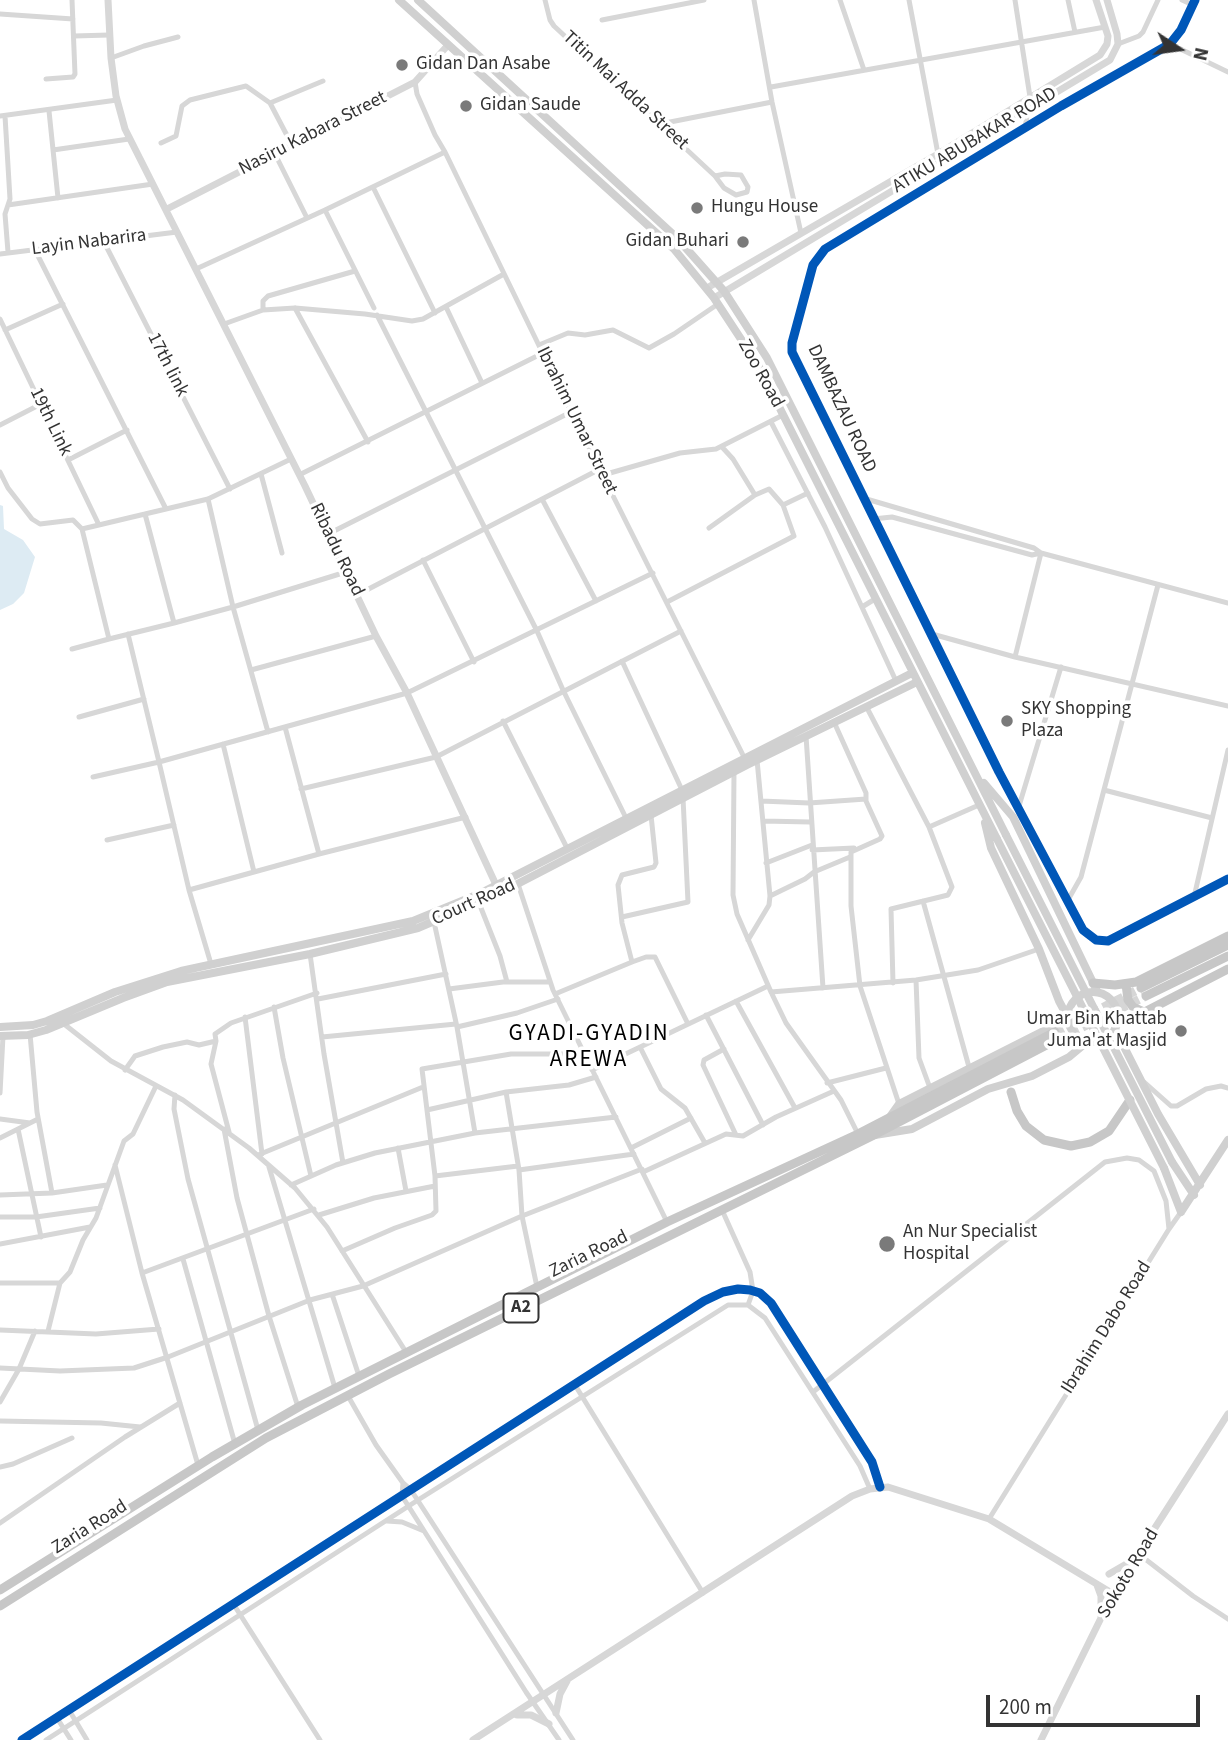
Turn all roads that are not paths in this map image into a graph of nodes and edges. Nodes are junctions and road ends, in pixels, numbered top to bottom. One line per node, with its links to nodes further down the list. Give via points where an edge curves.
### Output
1 (72, 0): 18 (street)
2 (108, 0): 22 (street, Ribadu Road)
3 (418, 0): 74 (main road, Zoo Road, via 667,229)
4 (545, 0): 44 (street, Titin Mai Adda Street, via 554,26)
5 (704, 0): 19 (street)
6 (754, 0): 36 (street)
7 (840, 0): 31 (street)
8 (909, 0): 30 (street)
9 (1015, 0): 25 (street)
10 (1068, 0): 21 (street)
11 (1096, 0): 20 (street)
12 (1107, 0): 26 (street)
13 (1158, 0): 26 (street, via 1143,32)
14 (1182, 0): 16 (street)
15 (402, 1): 28 (main road, Zoo Road)
16 (1194, 2): 27 (street, DAMBAZAU ROAD)
17 (0, 14): 18 (street)
18 (73, 19): 23 (street)
19 (602, 20)
20 (1105, 27): 21 (street); 37 (street, via 1107,44 1100,55)
21 (1075, 32): 25 (street)
22 (109, 35): 23 (street); 29 (street, Ribadu Road)
23 (74, 36): 33 (street, via 74,75)
24 (178, 37): 29 (street)
25 (1022, 42): 30 (street); 37 (street)
26 (1118, 44): 41 (street, ATIKU ABUBAKAR ROAD, via 1110,60)
27 (1170, 44): 32 (street); 45 (street, DAMBAZAU ROAD)
28 (448, 45): 35 (street, Nasiru Kabara Street); 75 (main road, Zoo Road, via 674,249)
29 (111, 58): 38 (street, Ribadu Road)
30 (921, 60): 31 (street); 52 (street)
31 (864, 71): 36 (street)
32 (1228, 72)
33 (46, 79)
34 (323, 81): 40 (street)
35 (415, 82): 48 (street, Nasiru Kabara Street); 50 (street, Ibrahim Umar Street, via 430,125)
36 (771, 87): 39 (street)
37 (1030, 97): 41 (street); 52 (street)
38 (117, 100): 42 (street); 46 (street, Ribadu Road)
39 (772, 102): 44 (street); 66 (street)
40 (270, 103): 47 (street, via 246,86 190,100 182,106 176,136); 48 (street)
41 (1029, 110): 45 (street); 61 (street, ATIKU ABUBAKAR ROAD)
42 (48, 111): 43 (street); 49 (street)
43 (2, 116): 54 (street)
44 (660, 124): 55 (street, Titin Mai Adda Street)
45 (1025, 128): 64 (street, DAMBAZAU ROAD)
46 (129, 139): 49 (street); 56 (street, Ribadu Road)
47 (162, 143)
48 (292, 145): 51 (street, Nasiru Kabara Street)
49 (53, 150): 58 (street)
50 (446, 152): 57 (street); 73 (street, Ibrahim Umar Street)
51 (275, 154): 60 (street, Nasiru Kabara Street); 63 (street)
52 (938, 154): 66 (street)
53 (0, 163): 54 (street)
54 (8, 163): 59 (street)
55 (715, 176): 55 (street, Titin Mai Adda Street, via 729,193 747,192 740,175)
56 (153, 184): 58 (street); 60 (street, Ribadu Road)
57 (373, 187): 62 (street); 83 (street)
58 (58, 198): 59 (street)
59 (8, 205): 69 (street)
60 (167, 209): 65 (street, Ribadu Road)
61 (863, 209): 64 (street); 76 (street, ATIKU ABUBAKAR ROAD)
62 (325, 210): 63 (street); 72 (street)
63 (307, 218): 71 (street)
64 (869, 223): 110 (street, DAMBAZAU ROAD, via 825,249 813,265 792,343 795,360)
65 (177, 232): 67 (street, Layin Nabarira); 71 (street, Ribadu Road)
66 (801, 233): 74 (street)
67 (104, 242): 68 (street, Layin Nabarira); 107 (street, 17th link)
68 (35, 250): 69 (street, Layin Nabarira); 78 (street)
69 (8, 253): 70 (street, Layin Nabarira)
70 (0, 254)
71 (196, 269): 86 (street, Ribadu Road)
72 (355, 271): 81 (street); 82 (street, via 268,296)
73 (504, 274): 79 (street); 88 (street, Ibrahim Umar Street)
74 (717, 282): 75 (street); 76 (main road, Zoo Road)
75 (707, 288): 77 (main road, Zoo Road)
76 (724, 290): 77 (street, ATIKU ABUBAKAR ROAD); 172 (main road, Zoo Road, via 767,358)
77 (716, 301): 88 (street, via 651,348 613,330 568,333); 94 (main road, Zoo Road, via 758,365)
78 (62, 304): 87 (street); 97 (street)
79 (446, 307): 83 (street); 90 (street)
80 (296, 308): 82 (street); 84 (street); 98 (street)
81 (374, 308)
82 (263, 310): 86 (street)
83 (435, 313): 84 (street, via 412,321)
84 (377, 315): 93 (street)
85 (0, 319): 87 (street, 19th Link)
86 (224, 324): 100 (street, Ribadu Road)
87 (5, 330): 91 (street, 19th Link)
88 (539, 345): 89 (street, Ibrahim Umar Street)
89 (543, 353): 90 (street); 92 (street, Ibrahim Umar Street)
90 (482, 383): 93 (street)
91 (41, 404): 96 (street); 101 (street, 19th Link)
92 (571, 412): 102 (street); 104 (street, Ibrahim Umar Street)
93 (426, 413): 98 (street); 102 (street)
94 (783, 415): 95 (street); 117 (main road, Zoo Road)
95 (771, 422): 99 (street); 108 (street)
96 (0, 425)
97 (127, 430): 101 (street); 114 (street)
98 (368, 442): 106 (street)
99 (722, 447): 104 (street); 109 (street)
100 (290, 459): 105 (street); 106 (street, Ribadu Road)
101 (68, 460): 118 (street, 19th Link)
102 (456, 471): 121 (street); 123 (street)
103 (0, 472): 120 (street, via 36,523 73,520)
104 (601, 472): 112 (street); 128 (street, Ibrahim Umar Street)
105 (261, 474): 107 (street); 124 (street)
106 (299, 475): 123 (street, Ribadu Road)
107 (230, 489): 111 (street)
108 (808, 494): 113 (street); 119 (street)
109 (755, 495): 113 (street, via 772,491); 122 (street)
110 (863, 498): 116 (street, DAMBAZAU ROAD); 125 (street)
111 (208, 499): 114 (street); 135 (street)
112 (542, 499): 121 (street); 132 (street)
113 (783, 505): 133 (street, via 792,538)
114 (166, 509): 115 (street)
115 (145, 514): 118 (street); 137 (street)
116 (873, 519): 125 (street, via 892,517 1032,555); 141 (street, DAMBAZAU ROAD)
117 (836, 521): 119 (street); 131 (main road, Zoo Road)
118 (99, 525): 120 (street)
119 (825, 527): 136 (street)
120 (82, 528): 143 (street)
121 (485, 528): 126 (street); 138 (street)
122 (709, 528)
123 (328, 534): 127 (street, Ribadu Road)
124 (282, 553)
125 (1041, 553): 129 (street); 145 (street)
126 (423, 560): 130 (street); 147 (street)
127 (346, 572): 130 (street, Ribadu Road); 135 (street)
128 (653, 573): 132 (street); 133 (street, Ibrahim Umar Street)
129 (1158, 585): 134 (street); 153 (street)
130 (357, 594): 142 (street, Ribadu Road)
131 (875, 599): 136 (street); 150 (main road, Zoo Road)
132 (596, 601): 138 (street)
133 (667, 602): 139 (street, Ibrahim Umar Street)
134 (1228, 603)
135 (233, 607): 137 (street); 149 (street)
136 (862, 607): 151 (street)
137 (174, 623): 140 (street)
138 (537, 631): 147 (street); 154 (street)
139 (681, 631): 146 (street); 170 (street, Ibrahim Umar Street)
140 (128, 634): 143 (street); 156 (street)
141 (932, 634): 145 (street); 180 (street, DAMBAZAU ROAD)
142 (376, 636): 149 (street); 155 (street, Ribadu Road)
143 (109, 639): 144 (street)
144 (72, 649)
145 (1016, 657): 148 (street)
146 (622, 661): 154 (street); 176 (street)
147 (474, 662): 155 (street)
148 (1061, 667): 153 (street); 180 (street)
149 (251, 670): 163 (street)
150 (912, 673): 151 (main road, Court Road); 152 (main road, Zoo Road)
151 (896, 681): 170 (main road, Court Road)
152 (917, 682): 157 (main road, Court Road); 181 (main road, Zoo Road)
153 (1132, 684): 158 (street); 175 (street)
154 (563, 690): 160 (street); 184 (street)
155 (407, 693): 162 (street); 167 (street, Ribadu Road)
156 (144, 699): 159 (street); 169 (street)
157 (866, 706): 161 (main road, Court Road); 189 (street)
158 (1228, 706)
159 (79, 717)
160 (503, 721): 167 (street); 191 (street)
161 (834, 722): 164 (main road, Court Road); 177 (street)
162 (285, 727): 163 (street); 174 (street)
163 (268, 732): 165 (street)
164 (806, 736): 168 (main road, Court Road); 179 (street)
165 (223, 744): 169 (street); 197 (street)
166 (1228, 750): 185 (street)
167 (436, 757): 174 (street); 183 (street, Ribadu Road)
168 (757, 760): 170 (main road, Court Road); 178 (street)
169 (159, 762): 173 (street); 188 (street)
170 (746, 762): 171 (main road, Court Road); 176 (main road, Court Road)
171 (734, 772): 176 (main road, Court Road); 211 (street, via 733,895)
172 (977, 774): 227 (main road, via 1013,817); 302 (main road, Zoo Road, bridge)
173 (93, 777)
174 (302, 789): 194 (street)
175 (1104, 790): 185 (street); 205 (street, via 1079,884)
176 (683, 794): 182 (main road, Court Road); 184 (main road, Court Road); 208 (street, via 688,902)
177 (866, 799): 179 (street); 193 (street, via 881,837)
178 (761, 801): 179 (street); 186 (street)
179 (808, 803): 187 (street)
180 (1019, 806): 205 (street, DAMBAZAU ROAD)
181 (981, 809): 189 (street); 213 (main road, via 991,848); 272 (main road, Zoo Road, bridge)
182 (651, 815): 200 (main road, Court Road); 208 (street, via 656,863 620,876)
183 (466, 817): 194 (street); 201 (street, Ribadu Road)
184 (626, 818): 191 (main road, Court Road)
185 (1212, 818): 204 (street)
186 (763, 821): 187 (street); 196 (street)
187 (810, 822): 192 (street)
188 (174, 825): 190 (street); 202 (street)
189 (929, 827): 206 (street, via 952,887 948,895)
190 (107, 840)
191 (567, 848): 201 (main road, Court Road)
192 (812, 848): 193 (street); 196 (street); 198 (street)
193 (859, 848): 195 (street)
194 (319, 854): 197 (street)
195 (850, 857): 198 (street); 226 (street)
196 (766, 863): 203 (street)
197 (254, 872): 202 (street)
198 (814, 872): 203 (street); 228 (street)
199 (1228, 879): 204 (street)
200 (518, 884): 201 (main road, Court Road); 223 (street)
201 (498, 889): 207 (main road, Court Road); 217 (main road, Court Road, via 413,921)
202 (189, 891): 217 (street)
203 (770, 896): 211 (street)
204 (1194, 897): 205 (street, DAMBAZAU ROAD, via 1108,941 1096,940 1083,930)
205 (1068, 900)
206 (923, 901): 220 (street); 224 (street, via 891,909)
207 (479, 903): 209 (main road, Court Road); 222 (street)
208 (622, 917): 216 (street)
209 (434, 922): 214 (main road, Court Road); 219 (street)
210 (1228, 936): 225 (highway, via 1156,974)
211 (748, 940): 230 (street)
212 (1228, 945): 215 (highway, via 1143,992)
213 (1039, 949): 220 (street, via 978,970); 238 (main road)
214 (310, 954): 231 (street); 239 (main road, Court Road, via 167,982)
215 (1228, 956)
216 (632, 962): 232 (street); 240 (street, via 658,959)
217 (211, 964): 243 (main road, Court Road, via 115,992 47,1021)
218 (1228, 969): 235 (highway)
219 (446, 974): 229 (street); 231 (street)
220 (943, 975): 221 (street); 254 (street)
221 (916, 980): 224 (street); 264 (street, via 919,1058)
222 (507, 982): 223 (street); 229 (street)
223 (550, 982): 232 (street)
224 (893, 984): 226 (street)
225 (1126, 984): 227 (highway); 235 (highway, via 1128,1000)
226 (860, 986): 228 (street); 255 (street)
227 (1095, 987): 238 (main road, via 1073,1000); 242 (main road, via 1114,1003)
228 (822, 988): 230 (street)
229 (449, 989): 241 (street)
230 (769, 989): 233 (street); 261 (street)
231 (317, 996): 234 (street); 246 (street)
232 (556, 997): 241 (street, via 517,1013); 251 (street)
233 (736, 1001): 236 (street); 274 (street)
234 (274, 1007): 237 (street); 292 (street)
235 (1144, 1012): 242 (highway)
236 (706, 1016): 240 (street); 250 (street)
237 (245, 1017): 247 (street, via 215,1034); 299 (street)
238 (1067, 1018): 248 (main road, via 1072,1031); 254 (main road)
239 (64, 1024): 244 (main road, Court Road); 256 (street)
240 (688, 1024): 249 (street)
241 (457, 1026): 246 (street); 253 (street)
242 (1116, 1026): 248 (main road, via 1106,1039); 260 (main road)
243 (0, 1027)
244 (30, 1034): 245 (main road, Court Road); 280 (street)
245 (1, 1036): 269 (street)
246 (322, 1037): 282 (street)
247 (216, 1041): 256 (street, via 163,1047 134,1057); 288 (street, via 211,1064)
248 (1087, 1042): 291 (main road, via 1044,1070 988,1089 912,1129)
249 (640, 1047): 257 (street); 277 (street, via 661,1089)
250 (724, 1049): 283 (street); 290 (street, via 703,1065)
251 (584, 1054): 253 (street, via 511,1054); 257 (street)
252 (1014, 1061): 258 (highway); 278 (highway, Zaria Road / A2, via 1057,1036); 291 (highway, Zaria Road / A2)
253 (462, 1064): 263 (street, via 422,1069); 271 (street)
254 (969, 1067): 264 (main road)
255 (886, 1068): 261 (street); 273 (street)
256 (125, 1070): 262 (street)
257 (593, 1070): 259 (street)
258 (1012, 1075)
259 (596, 1077): 267 (street); 276 (street)
260 (1139, 1078): 265 (street, via 1171,1106 1206,1089); 310 (main road)
261 (827, 1083): 266 (street)
262 (156, 1086): 270 (street); 301 (street)
263 (423, 1087): 275 (street); 282 (street)
264 (930, 1087): 273 (main road)
265 (1228, 1088)
266 (834, 1091): 274 (street); 289 (street)
267 (506, 1092): 271 (street); 284 (street)
268 (1011, 1092): 272 (highway, via 1026,1126 1044,1140 1071,1146 1090,1142 1110,1130)
269 (0, 1093)
270 (175, 1095): 286 (street); 332 (street, via 188,1179)
271 (469, 1099): 275 (street); 287 (street)
272 (1130, 1100): 302 (main road, Zoo Road, bridge)
273 (899, 1104): 278 (main road)
274 (795, 1108): 283 (street)
275 (427, 1110): 295 (street)
276 (616, 1117): 284 (street); 298 (street)
277 (691, 1118): 296 (street); 298 (street)
278 (889, 1118): 289 (highway, Zaria Road / A2)
279 (0, 1119): 281 (street)
280 (38, 1119): 281 (street); 313 (street)
281 (30, 1123): 285 (street)
282 (337, 1123): 292 (street); 300 (street)
283 (763, 1125): 290 (street)
284 (513, 1128): 287 (street); 304 (street)
285 (18, 1129): 293 (street); 314 (street)
286 (223, 1129): 288 (street); 329 (street)
287 (475, 1133): 295 (street)
288 (230, 1134): 299 (street)
289 (858, 1134): 326 (highway, Zaria Road / A2)
290 (736, 1135): 296 (street, via 726,1133)
291 (873, 1136): 319 (highway, Zaria Road / A2)
292 (302, 1137): 299 (street); 306 (street)
293 (0, 1138)
294 (1228, 1140): 310 (main road, Ibrahim Dabo Road)
295 (431, 1141): 297 (street); 307 (street)
296 (705, 1143): 305 (street)
297 (398, 1149): 300 (street); 312 (street)
298 (632, 1151): 304 (street); 305 (street)
299 (260, 1155): 303 (street)
300 (343, 1163): 306 (street)
301 (115, 1165): 308 (street); 335 (street)
302 (1168, 1165): 316 (main road); 320 (main road)
303 (270, 1167): 309 (street); 325 (street)
304 (519, 1168): 307 (street); 322 (street)
305 (642, 1171): 322 (street); 326 (street)
306 (311, 1176): 309 (street)
307 (435, 1176): 311 (street)
308 (107, 1185): 313 (street); 317 (street)
309 (291, 1185): 318 (street)
310 (1200, 1185): 316 (main road, Ibrahim Dabo Road)
311 (435, 1186): 312 (street); 333 (street, via 435,1213)
312 (406, 1191): 321 (street)
313 (52, 1193): 314 (street)
314 (32, 1194): 315 (street); 324 (street)
315 (0, 1195)
316 (1194, 1195): 320 (main road, Ibrahim Dabo Road)
317 (100, 1208): 324 (street); 327 (street)
318 (314, 1209): 321 (street); 325 (street)
319 (721, 1209): 340 (street, via 744,1255); 360 (highway, Zaria Road / A2)
320 (1181, 1212): 328 (street, Ibrahim Dabo Road)
321 (319, 1215): 333 (street)
322 (522, 1216): 338 (street); 339 (street)
323 (0, 1217): 324 (street)
324 (36, 1217): 330 (street)
325 (285, 1220): 329 (street); 342 (street)
326 (667, 1222): 339 (highway, Zaria Road / A2)
327 (90, 1227): 330 (street); 337 (street, via 70,1272)
328 (1169, 1229): 356 (street, via 1166,1201 1154,1171 1139,1160 1105,1162); 380 (street, Ibrahim Dabo Road)
329 (247, 1235): 332 (street); 344 (street)
330 (41, 1237): 331 (street)
331 (0, 1244)
332 (207, 1249): 334 (street); 349 (street)
333 (342, 1251): 338 (street)
334 (183, 1259): 335 (street); 350 (street)
335 (142, 1273): 345 (street)
336 (0, 1283): 337 (street)
337 (60, 1283): 348 (street)
338 (363, 1286): 341 (street); 351 (street)
339 (537, 1287): 351 (highway, Zaria Road / A2)
340 (753, 1291): 343 (street); 356 (street, via 771,1303); 357 (street, via 738,1289 704,1301)
341 (332, 1294): 342 (street); 355 (street)
342 (310, 1300): 344 (street); 358 (street)
343 (748, 1305): 359 (street, via 765,1318); 361 (street, via 728,1305)
344 (269, 1317): 349 (street); 364 (street)
345 (159, 1329): 348 (street, via 96,1334); 352 (street)
346 (0, 1330): 347 (street)
347 (35, 1331): 348 (street); 354 (street)
348 (48, 1331)
349 (231, 1331): 350 (street); 368 (street)
350 (205, 1342): 352 (street); 370 (street)
351 (406, 1353): 355 (highway, Zaria Road / A2)
352 (168, 1357): 354 (street, via 123,1370); 363 (street)
353 (0, 1368): 354 (street)
354 (19, 1369): 362 (street)
355 (359, 1376): 358 (highway, Zaria Road / A2)
356 (824, 1384): 359 (street); 374 (street, via 872,1462)
357 (575, 1385): 361 (street); 376 (street)
358 (335, 1388): 364 (highway, Zaria Road / A2)
359 (813, 1392): 375 (street)
360 (348, 1396): 373 (street); 391 (highway, Zaria Road / A2, via 250,1448)
361 (582, 1396): 378 (street); 388 (street)
362 (0, 1402)
363 (180, 1403): 367 (street); 371 (street)
364 (298, 1408): 368 (highway, Zaria Road / A2)
365 (1228, 1414): 384 (street, Sokoto Road)
366 (0, 1421): 367 (street)
367 (141, 1427): 382 (street)
368 (258, 1430): 370 (highway, Zaria Road / A2)
369 (72, 1438): 372 (street)
370 (235, 1444): 371 (highway, Zaria Road / A2)
371 (199, 1466): 387 (highway, Zaria Road / A2)
372 (0, 1467)
373 (403, 1483): 376 (street); 377 (street)
374 (880, 1487): 375 (street); 380 (street)
375 (870, 1489): 388 (street, via 852,1496)
376 (411, 1490): 377 (street); 378 (street)
377 (402, 1496): 379 (street); 390 (street)
378 (418, 1500): 379 (street); 396 (street)
379 (409, 1506): 381 (street); 383 (street)
380 (989, 1519): 386 (street)
381 (387, 1521): 383 (street); 392 (street)
382 (0, 1522)
383 (425, 1531): 397 (street)
384 (1137, 1557): 385 (street); 389 (street, Sokoto Road); 394 (street)
385 (1109, 1574)
386 (1097, 1584): 389 (street); 393 (street)
387 (0, 1590)
388 (703, 1593): 395 (street)
389 (1115, 1595): 393 (street, Sokoto Road)
390 (234, 1605): 392 (street); 398 (street)
391 (0, 1606)
392 (239, 1615): 402 (street); 409 (street)
393 (1101, 1618): 413 (street, Sokoto Road)
394 (1228, 1619)
395 (569, 1679): 396 (street); 399 (street)
396 (544, 1695): 397 (street); 399 (street)
397 (533, 1703): 401 (street); 403 (street)
398 (69, 1710): 400 (street); 402 (street)
399 (556, 1713): 412 (street)
400 (57, 1717): 404 (street); 405 (street)
401 (509, 1717): 403 (street, via 525,1714); 410 (street)
402 (75, 1721): 404 (street); 408 (street)
403 (549, 1724): 411 (street)
404 (64, 1729): 406 (street); 407 (street)
405 (22, 1740)
406 (46, 1740)
407 (71, 1740)
408 (87, 1740)
409 (320, 1740)
410 (473, 1740)
411 (559, 1740)
412 (573, 1740)
413 (1041, 1740)

